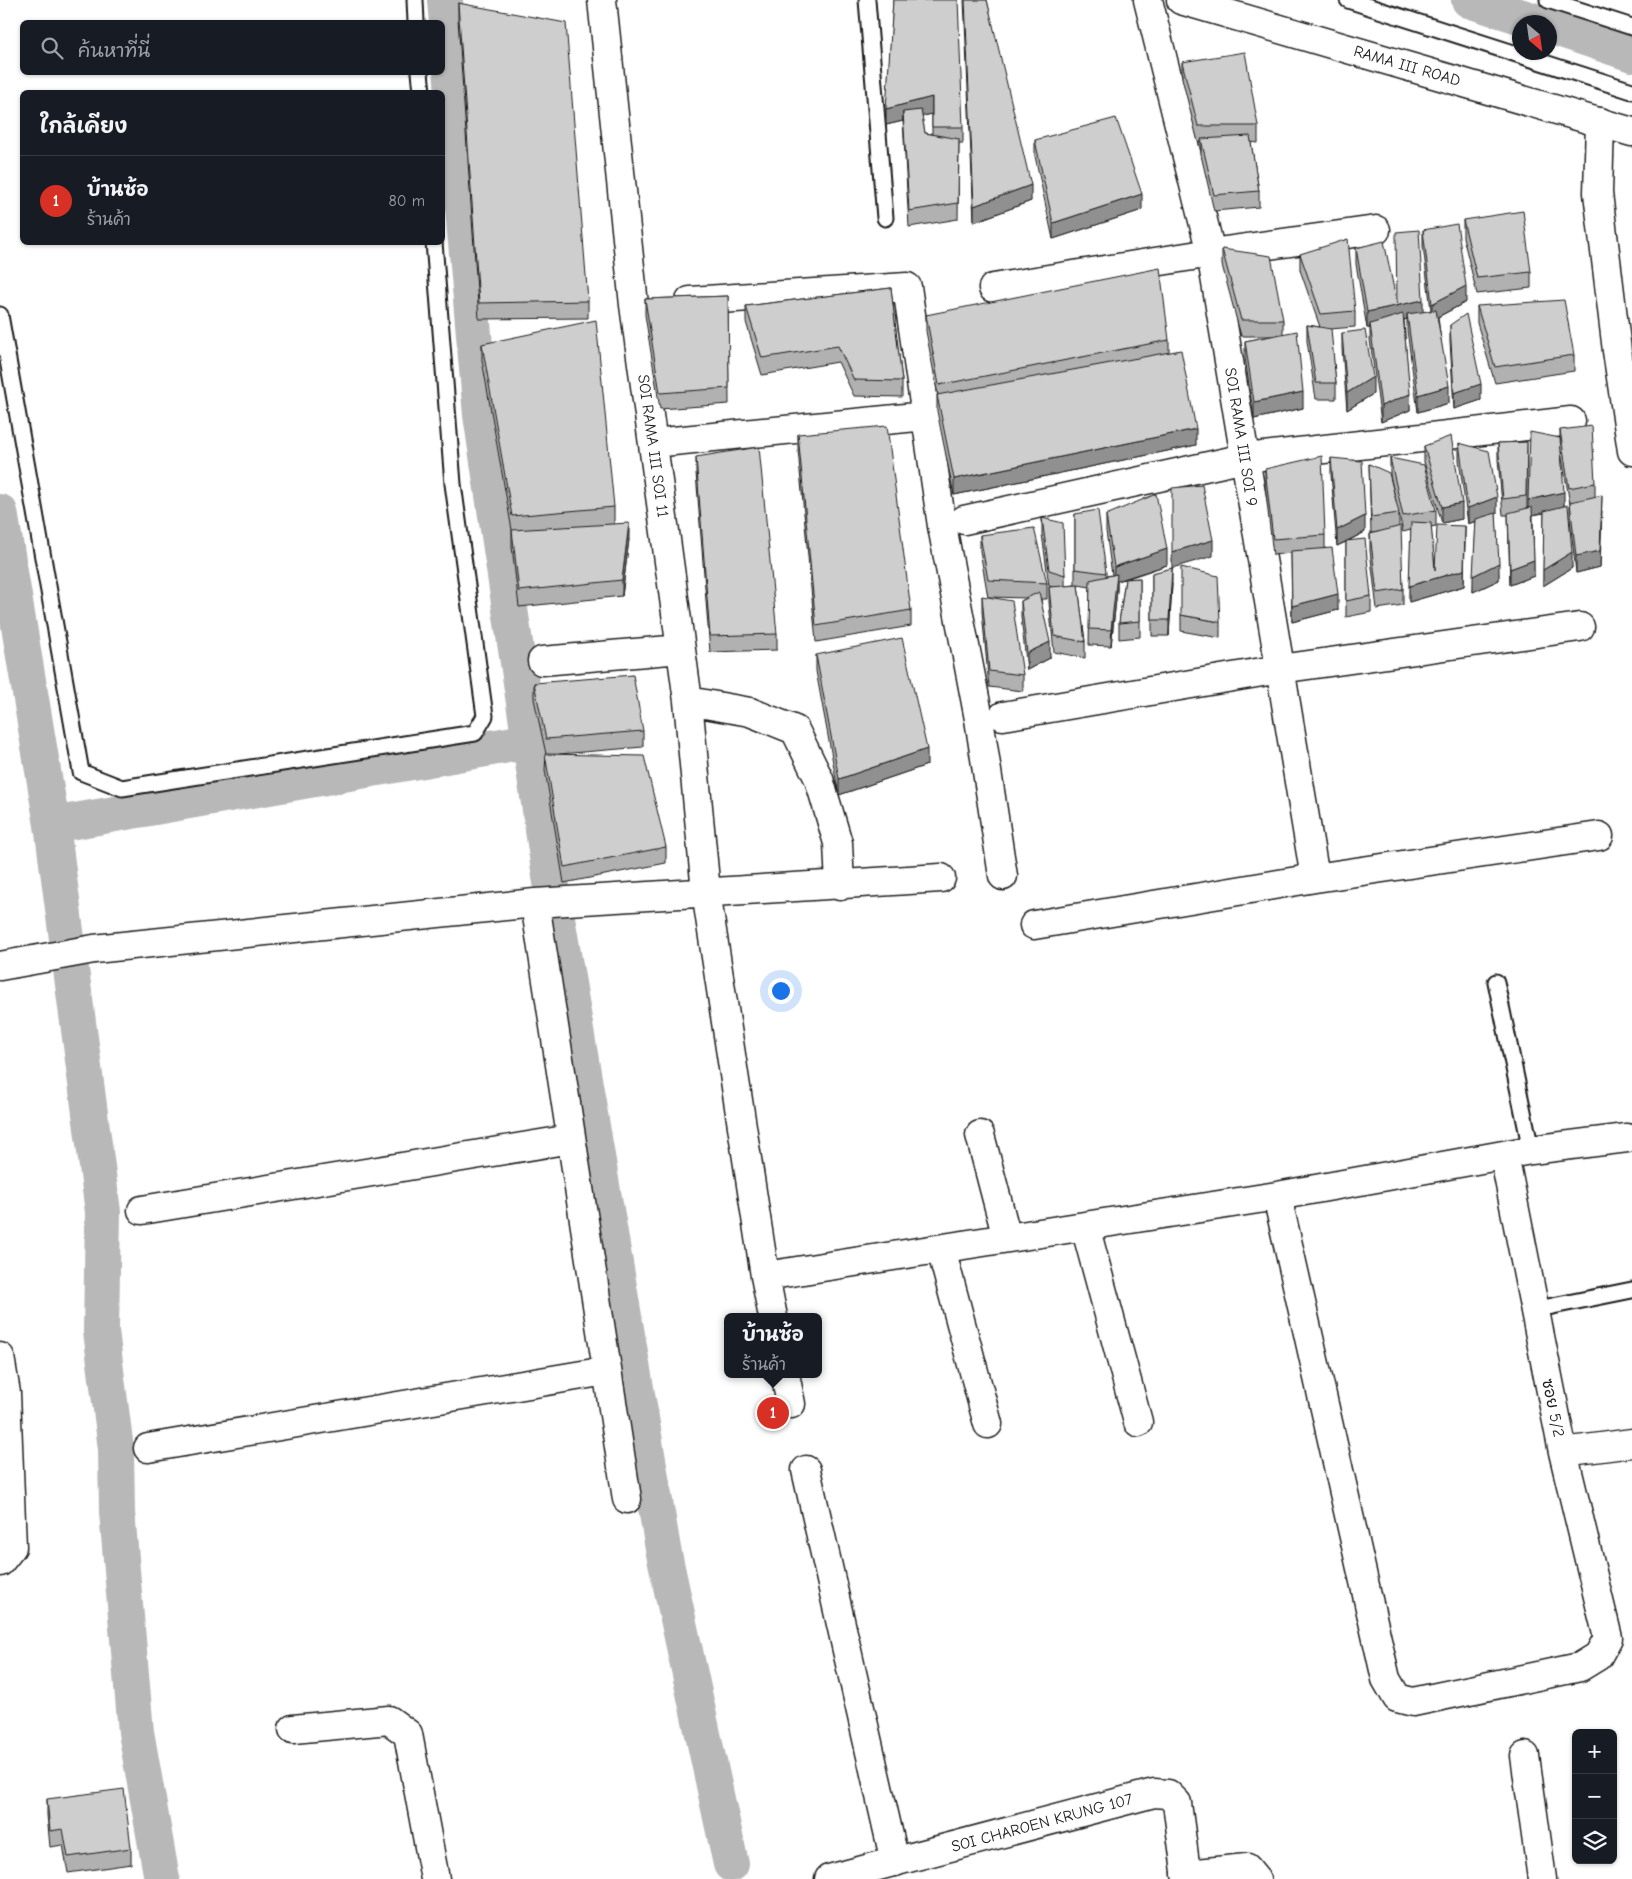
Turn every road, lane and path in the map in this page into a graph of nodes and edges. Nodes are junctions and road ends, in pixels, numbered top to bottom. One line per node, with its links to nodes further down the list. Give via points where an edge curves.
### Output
1 (415, 0): 8 (lane)
2 (602, 0): 20 (street, SOI RAMA III SOI 11)
3 (867, 0): 15 (lane)
4 (1148, 0): 18 (street, SOI RAMA III SOI 9)
5 (1181, 0): 13 (street, RAMA III ROAD)
6 (1348, 0): 12 (lane)
7 (1548, 0): 9 (lane)
8 (416, 20)
9 (1632, 27)
10 (420, 75): 11 (lane)
11 (422, 90)
12 (1632, 92)
13 (1600, 122): 14 (street, RAMA III ROAD); 25 (street, via 1598,192)
14 (1632, 132)
15 (886, 218)
16 (1376, 230): 18 (street)
17 (434, 245): 21 (lane, via 453,484 485,716 475,733 122,788 81,772)
18 (1211, 253): 19 (street); 26 (street, SOI RAMA III SOI 9)
19 (993, 288)
20 (634, 305): 22 (street, via 907,287); 24 (street, SOI RAMA III SOI 11)
21 (0, 314)
22 (926, 416): 24 (street); 35 (street)
23 (1571, 421): 26 (street)
24 (653, 444): 29 (street, SOI RAMA III SOI 11)
25 (1632, 451)
26 (1245, 458): 27 (street); 31 (street, SOI RAMA III SOI 9)
27 (964, 520)
28 (1580, 628): 31 (street)
29 (681, 650): 30 (street); 32 (street, SOI RAMA III SOI 11)
30 (542, 661)
31 (1280, 669): 33 (street); 37 (street, SOI RAMA III SOI 9)
32 (688, 701): 38 (street, via 750,712 795,730 819,779 838,843); 39 (street, SOI RAMA III SOI 11)
33 (1003, 716)
34 (1600, 836): 37 (street)
35 (1003, 876)
36 (941, 878): 38 (street)
37 (1315, 878): 41 (street)
38 (840, 886): 39 (street)
39 (706, 892): 40 (street); 54 (street, SOI RAMA III SOI 11)
40 (535, 903): 42 (street, via 94,949); 46 (street)
41 (1034, 925)
42 (0, 966)
43 (1496, 982): 47 (lane)
44 (980, 1135): 52 (street)
45 (1627, 1138): 47 (street)
46 (571, 1140): 50 (street); 59 (street)
47 (1531, 1150): 48 (street)
48 (1504, 1155): 49 (street); 56 (street, ซอย 5/2)
49 (1276, 1196): 51 (street); 66 (street, ซอย 5/2, via 1386,1679 1398,1698 1413,1702 1561,1671 1580,1667 1598,1656 1608,1638)
50 (142, 1210)
51 (1085, 1226): 52 (street); 62 (street)
52 (1007, 1238): 53 (street)
53 (941, 1248): 54 (street); 63 (street)
54 (765, 1276): 57 (street, SOI RAMA III SOI 11)
55 (1632, 1290): 56 (lane)
56 (1533, 1310): 66 (street, ซอย 5/2)
57 (772, 1313)
58 (0, 1357): 69 (street, via 6,1393 12,1547)
59 (606, 1371): 65 (street); 68 (street)
60 (786, 1378): 61 (street)
61 (792, 1404)
62 (1138, 1422)
63 (988, 1424)
64 (1632, 1442): 66 (street)
65 (148, 1448)
66 (1563, 1452)
67 (806, 1470): 72 (street)
68 (627, 1499)
69 (0, 1562)
70 (293, 1729): 74 (street, via 389,1720 408,1734)
71 (1525, 1756): 77 (street)
72 (895, 1862): 73 (street, SOI CHAROEN KRUNG 107, via 1154,1793 1168,1794 1177,1802); 75 (street, SOI CHAROEN KRUNG 107)
73 (1186, 1876): 76 (street, via 1247,1868)
74 (435, 1879)
75 (830, 1879)
76 (1256, 1879)
77 (1542, 1879)

